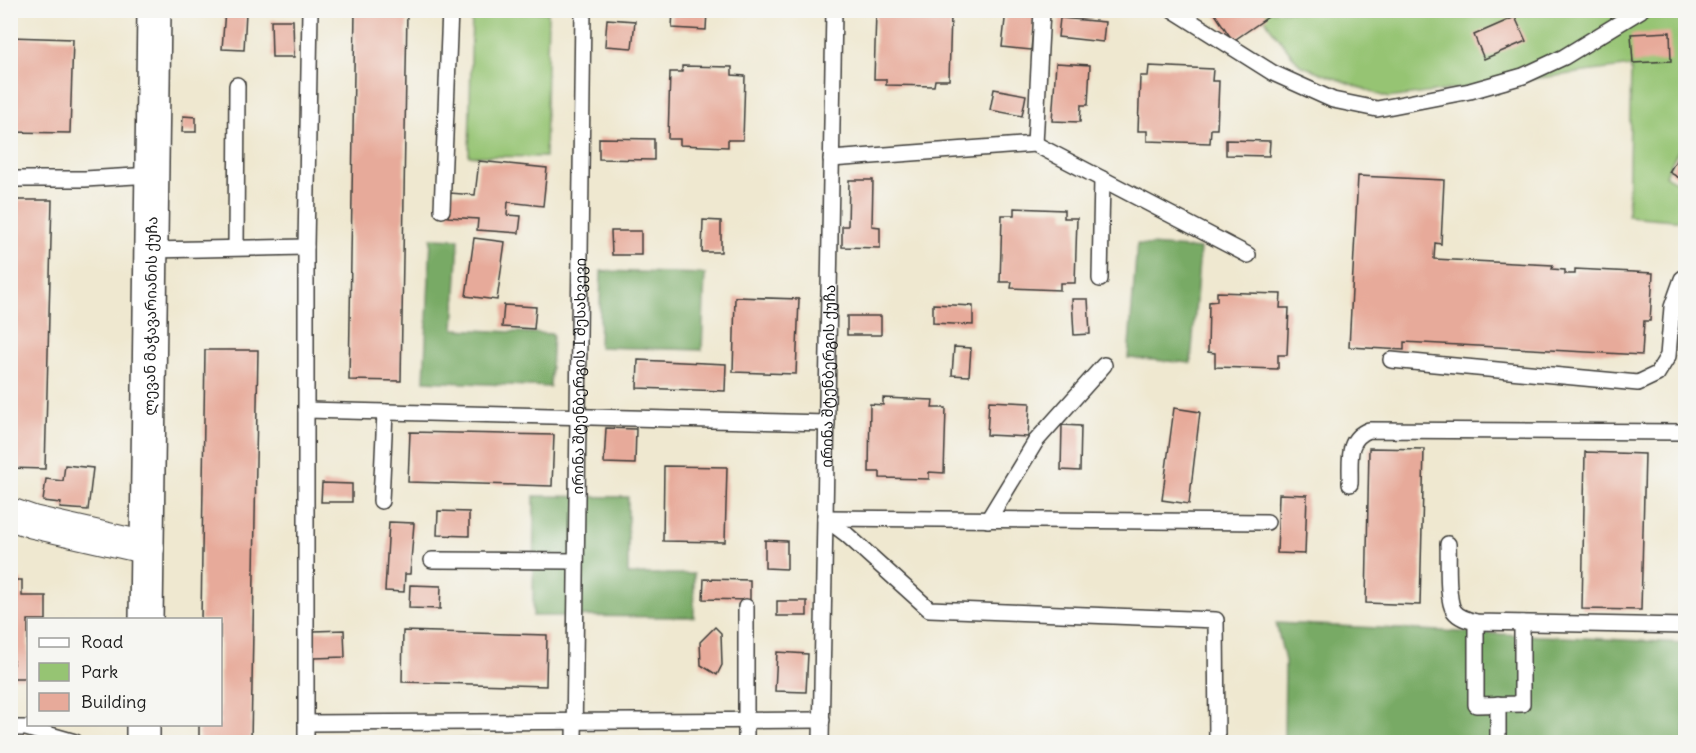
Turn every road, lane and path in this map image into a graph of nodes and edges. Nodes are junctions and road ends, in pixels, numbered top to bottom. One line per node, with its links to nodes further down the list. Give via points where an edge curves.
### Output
1 (154, 10): 12 (street, ლევან მაჭავარიანის ქუჩა)
2 (310, 10): 17 (lane)
3 (450, 10): 15 (lane)
4 (583, 10): 26 (lane, ირინა შტენბერგის I შესახვევი)
5 (834, 10): 11 (lane, ირინა შტენბერგის ქუჩა)
6 (1042, 10): 10 (lane)
7 (1173, 10): 8 (lane, via 1273,73 1333,100 1377,110 1470,91 1522,75 1564,57)
8 (1641, 10)
9 (237, 85): 16 (lane)
10 (1035, 144): 11 (lane); 14 (lane)
11 (831, 159): 27 (lane, ირინა შტენბერგის ქუჩა)
12 (152, 175): 13 (lane, via 86,180); 18 (street, ლევან მაჭავარიანის ქუჩა)
13 (10, 179)
14 (1102, 179): 19 (lane); 21 (lane)
15 (442, 210)
16 (236, 248): 17 (lane); 18 (lane)
17 (306, 248): 24 (lane)
18 (151, 250): 36 (street, ლევან მაჭავარიანის ქუჩა)
19 (1248, 255)
20 (1686, 276): 22 (lane, via 1672,307 1668,356 1657,374 1638,383)
21 (1100, 279)
22 (1391, 360)
23 (1104, 366): 32 (lane, via 1036,441)
24 (306, 410): 25 (lane); 48 (lane)
25 (385, 412): 26 (lane); 30 (lane)
26 (578, 416): 27 (lane); 38 (lane, ირინა შტენბერგის I შესახვევი)
27 (827, 423): 31 (lane, ირინა შტენბერგის ქუჩა)
28 (1686, 432): 29 (lane, via 1369,430 1360,433 1351,449)
29 (1350, 484)
30 (381, 501)
31 (825, 518): 32 (lane); 46 (lane, ირინა შტენბერგის ქუჩა); 57 (lane, via 929,609 1216,620)
32 (987, 520): 34 (lane)
33 (18, 521): 36 (street)
34 (1267, 522)
35 (1448, 544): 41 (lane, via 1454,611)
36 (148, 548): 40 (street, ლევან მაჭავარიანის ქუჩა)
37 (432, 560): 38 (lane)
38 (576, 561): 47 (lane, ირინა შტენბერგის I შესახვევი)
39 (746, 607): 45 (lane)
40 (146, 618)
41 (1476, 622): 42 (lane); 44 (lane, via 1476,705)
42 (1522, 622): 43 (lane); 44 (lane, via 1522,704)
43 (1686, 626)
44 (1498, 704): 58 (lane)
45 (746, 720): 46 (lane); 47 (lane); 55 (lane)
46 (822, 720): 56 (lane, ირინა შტენბერგის ქუჩა)
47 (575, 721): 48 (lane); 54 (lane, ირინა შტენბერგის I შესახვევი)
48 (306, 723): 53 (lane)
49 (143, 726): 52 (street)
50 (10, 728): 51 (lane, via 26,728)
51 (75, 742)
52 (143, 742)
53 (306, 742)
54 (574, 742)
55 (746, 742)
56 (821, 742)
57 (1217, 742)
58 (1498, 742)

